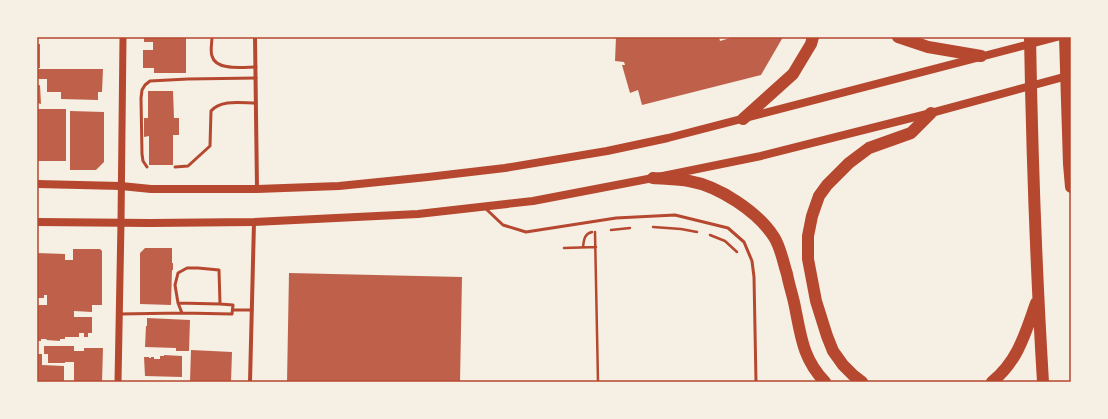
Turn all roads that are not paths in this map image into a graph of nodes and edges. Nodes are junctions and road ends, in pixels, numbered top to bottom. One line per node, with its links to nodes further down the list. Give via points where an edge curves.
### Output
1 (122, 37): 20 (street)
2 (212, 37): 10 (lane, via 212,56 216,63 222,67)
3 (255, 37): 10 (street)
4 (813, 37): 15 (highway, via 793,74)
5 (898, 37): 9 (highway, via 928,48)
6 (1030, 37): 27 (highway)
7 (1056, 37): 9 (main road)
8 (1065, 37): 21 (highway)
9 (981, 56): 15 (main road)
10 (256, 67): 12 (street)
11 (1071, 75): 14 (main road)
12 (256, 78): 13 (street); 16 (lane, via 150,81 145,85 141,98 142,154)
13 (256, 102): 17 (lane, via 230,102 214,106 210,111 210,146 188,166); 22 (street)
14 (931, 113): 18 (main road, via 761,156); 38 (highway, via 911,133 869,148 849,163 819,196 812,216 808,236 808,259 820,315 833,351 843,365)
15 (743, 119): 22 (main road, via 608,151 505,168 339,186)
16 (146, 167)
17 (175, 167)
18 (653, 178): 23 (main road, via 533,201); 37 (highway, via 691,181 719,190 738,202 766,226 780,250 804,348 817,374)
19 (37, 184): 20 (main road)
20 (121, 186): 22 (main road, via 151,189); 25 (street)
21 (1071, 187)
22 (257, 189)
23 (484, 206): 26 (main road, via 418,214); 36 (lane, via 502,225 526,232 616,218 675,215 728,228 744,242 752,261)
24 (37, 222): 25 (main road)
25 (121, 222): 26 (main road); 32 (street)
26 (254, 222): 31 (street)
27 (1038, 298): 39 (highway, via 1021,344 1005,370); 40 (highway)
28 (178, 303): 29 (lane); 29 (lane, via 175,286 178,273 187,268 198,268 219,270); 33 (lane)
29 (220, 304): 30 (lane, via 233,305)
30 (233, 310): 31 (lane); 33 (lane, via 232,314)
31 (252, 310): 35 (street)
32 (119, 314): 33 (lane); 34 (street)
33 (182, 314)
34 (118, 382)
35 (250, 382)
36 (756, 382)
37 (825, 382)
38 (862, 382)
39 (992, 382)
40 (1043, 382)

